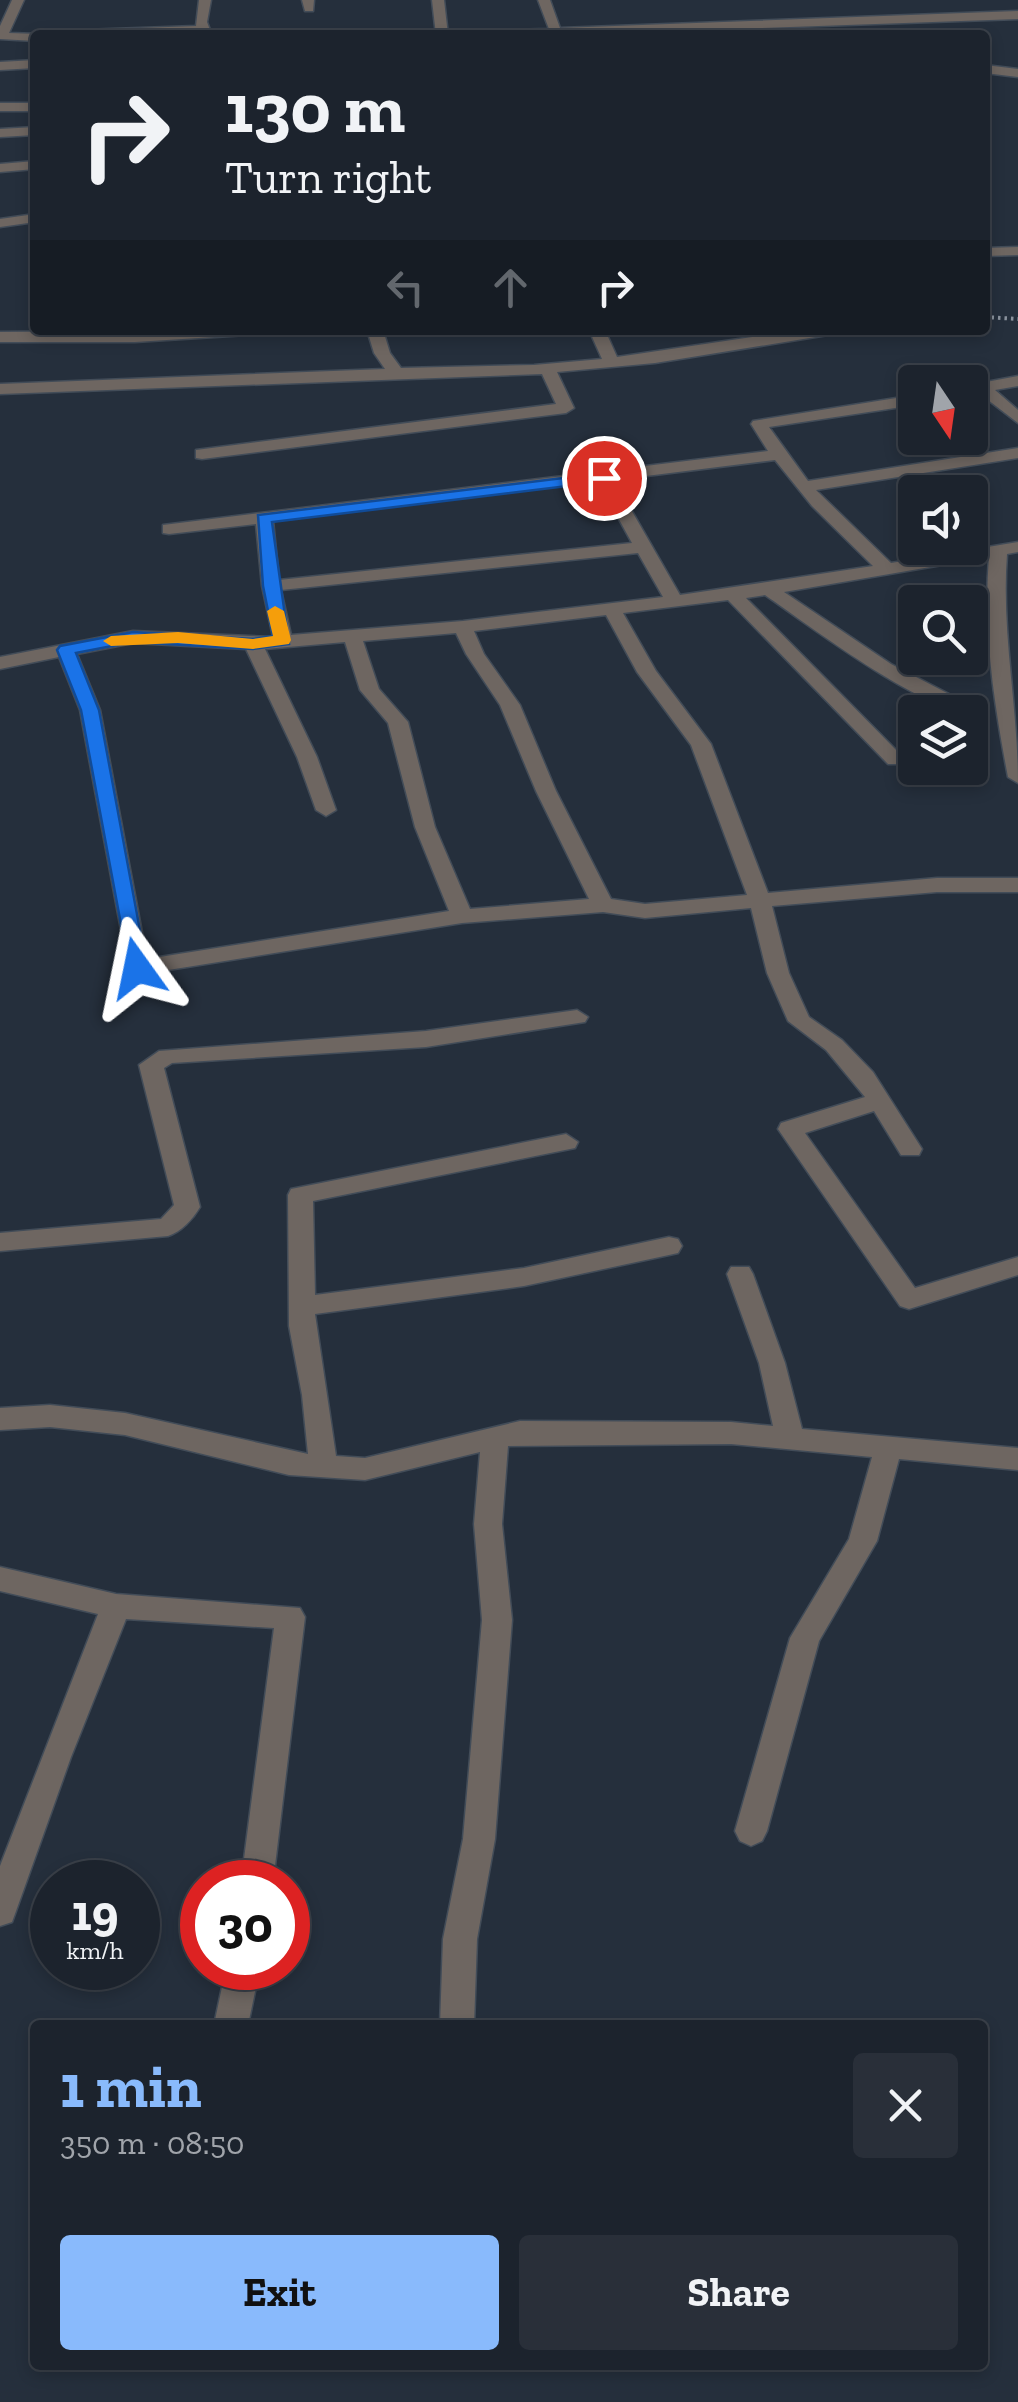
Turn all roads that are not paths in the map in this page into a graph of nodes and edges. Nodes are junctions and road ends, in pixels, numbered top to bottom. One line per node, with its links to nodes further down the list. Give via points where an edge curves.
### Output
1 (18, 0): 11 (street, via 2,36)
2 (204, 0): 7 (street)
3 (438, 0): 8 (street)
4 (544, 0): 9 (street)
5 (734, 6): 10 (street)
6 (1018, 15): 10 (street)
7 (205, 30)
8 (441, 30)
9 (555, 30)
10 (743, 30)
11 (30, 37)
12 (1018, 58): 14 (street)
13 (990, 59): 14 (street)
14 (1002, 59): 18 (street)
15 (30, 64): 16 (street)
16 (0, 66)
17 (990, 70): 18 (street)
18 (1016, 73)
19 (0, 107): 20 (street)
20 (30, 107)
21 (30, 131): 22 (street)
22 (0, 132)
23 (30, 165): 24 (street)
24 (0, 168)
25 (30, 219): 26 (street)
26 (0, 223)
27 (1018, 251): 28 (street)
28 (990, 252)
29 (167, 335): 33 (street)
30 (377, 335): 36 (street)
31 (599, 335): 34 (street)
32 (795, 335): 34 (street)
33 (0, 337)
34 (612, 363): 35 (street)
35 (548, 369): 36 (street); 44 (street, via 566,408)
36 (396, 373): 39 (street)
37 (1018, 382): 38 (street)
38 (988, 387)
39 (0, 389)
40 (988, 397): 42 (street)
41 (898, 403): 45 (street, via 759,424)
42 (1018, 418)
43 (1018, 452): 47 (street)
44 (202, 454)
45 (781, 454): 46 (street); 47 (street)
46 (604, 478): 48 (street); 50 (street)
47 (807, 486): 52 (street)
48 (264, 518): 49 (street); 53 (street)
49 (169, 529)
50 (644, 548): 53 (street); 56 (street)
51 (1008, 548): 52 (street); 66 (street, via 992,602 997,673)
52 (889, 570): 54 (street)
53 (271, 586): 60 (street)
54 (768, 589): 55 (street); 64 (street)
55 (732, 594): 56 (street); 67 (street)
56 (673, 599): 57 (street)
57 (611, 608): 58 (street); 71 (street, via 646,672 701,744)
58 (463, 626): 59 (street); 72 (street, via 510,705)
59 (352, 635): 60 (street); 73 (street, via 370,690 398,722 425,827)
60 (283, 640): 61 (street)
61 (253, 644): 62 (street, via 133,637); 69 (street)
62 (66, 650): 63 (street); 73 (street, via 90,710 137,968)
63 (0, 663)
64 (936, 695)
65 (988, 722): 66 (street)
66 (1014, 736): 68 (street)
67 (895, 760)
68 (1018, 778)
69 (326, 810)
70 (1018, 885): 71 (street)
71 (760, 902): 72 (street, via 645,911); 75 (street, via 778,974 799,1021 834,1046)
72 (602, 905): 73 (street)
73 (462, 916)
74 (577, 1018): 78 (street, via 371,1044 167,1056 151,1066 187,1207 168,1227)
75 (881, 1101): 77 (street); 80 (street, via 790,1129 909,1298)
76 (566, 1142): 82 (street, via 300,1195)
77 (910, 1150)
78 (0, 1242)
79 (669, 1246): 82 (street, via 524,1278)
80 (1018, 1266)
81 (740, 1274): 85 (street)
82 (301, 1306): 88 (street)
83 (0, 1419): 88 (street, via 125,1424 289,1464)
84 (494, 1438): 85 (street, via 629,1431); 88 (street, via 365,1469); 96 (street, via 488,1524 497,1620 479,1838 460,1939)
85 (790, 1438): 86 (street)
86 (889, 1446): 87 (street); 91 (street, via 863,1541 805,1638)
87 (1018, 1459)
88 (323, 1466)
89 (0, 1579): 90 (street)
90 (116, 1606): 92 (street, via 290,1617); 93 (street)
91 (751, 1831)
92 (261, 1860)
93 (0, 1911)
94 (238, 1990): 95 (street)
95 (232, 2020)
96 (457, 2020)

